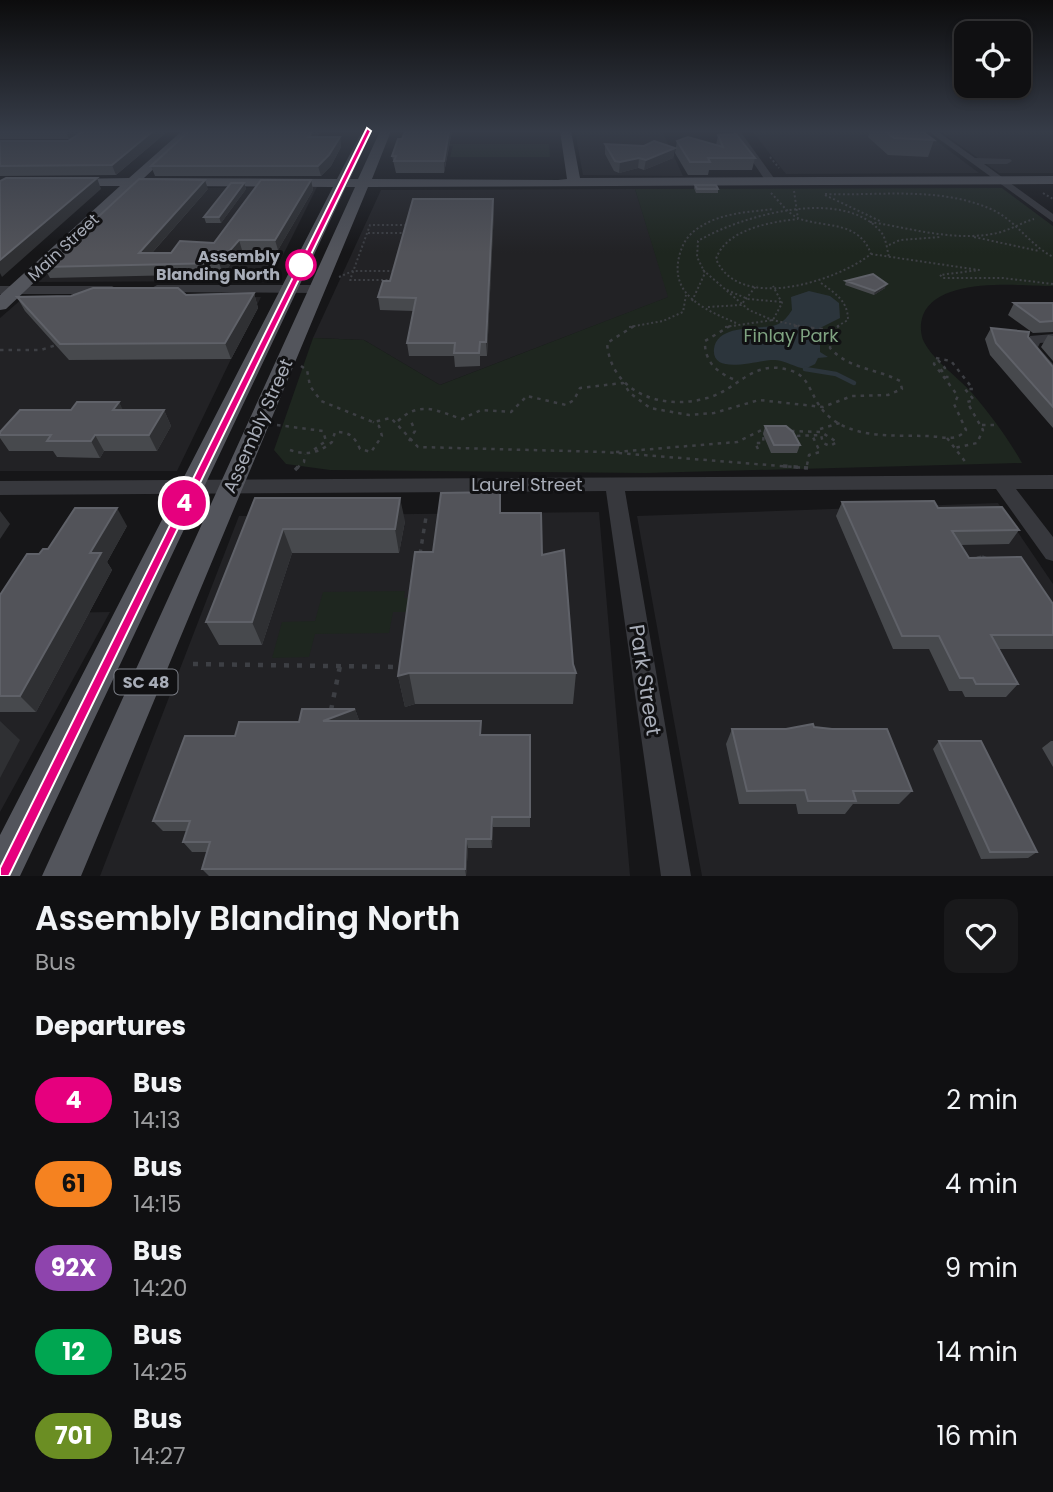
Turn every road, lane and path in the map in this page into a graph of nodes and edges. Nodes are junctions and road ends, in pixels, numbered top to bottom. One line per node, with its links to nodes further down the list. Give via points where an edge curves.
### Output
1 (140, 172): 15 (main road, Main Street)
2 (142, 172): 15 (main road, Main Street)
3 (347, 172): 9 (main road, Assembly Street / SC 48)
4 (368, 172): 10 (main road, Assembly Street / SC 48)
5 (572, 172): 14 (main road)
6 (761, 172): 16 (street)
7 (988, 172): 11 (street)
8 (1053, 180): 11 (main road)
9 (342, 181): 10 (main road); 13 (main road); 54 (main road, Assembly Street / SC 48)
10 (364, 181): 14 (main road); 49 (main road, Assembly Street / SC 48)
11 (1000, 181): 16 (main road); 25 (street)
12 (50, 182): 15 (main road)
13 (260, 182): 15 (main road); 20 (street)
14 (574, 182): 16 (main road)
15 (129, 183): 55 (main road, Main Street)
16 (769, 185): 22 (path)
17 (798, 191): 21 (path, via 794,191)
18 (1037, 197): 19 (path)
19 (1053, 197)
20 (248, 199)
21 (797, 206): 22 (path); 24 (path); 26 (path)
22 (787, 208): 26 (path); 42 (path, via 710,232 698,241 696,249); 56 (path, via 738,213 693,231 680,246 678,260 677,279)
23 (855, 212): 24 (path); 28 (path); 31 (path, via 822,194 946,197 986,208)
24 (851, 214): 27 (path)
25 (1052, 218): 31 (path)
26 (798, 219): 39 (path, via 858,234 869,244); 51 (path, via 761,226 722,246 716,259 720,269)
27 (869, 222): 28 (path); 37 (path)
28 (888, 224): 35 (path)
29 (394, 225): 30 (path); 32 (path, via 370,225); 33 (path)
30 (413, 225)
31 (1016, 226): 36 (path); 38 (path)
32 (368, 233): 33 (path); 43 (path)
33 (392, 233): 34 (path)
34 (416, 233)
35 (948, 236): 36 (path); 37 (path)
36 (971, 237): 38 (path)
37 (889, 245): 40 (path)
38 (1043, 252): 41 (path)
39 (871, 254): 40 (path); 48 (path, via 858,267)
40 (889, 257): 50 (path, via 979,270 940,275 943,278)
41 (1053, 257)
42 (703, 270): 53 (path); 58 (path)
43 (353, 271): 44 (path); 46 (path, via 350,280); 49 (path)
44 (380, 271): 45 (path); 46 (path)
45 (399, 271)
46 (377, 280): 47 (path)
47 (397, 280)
48 (821, 283): 52 (path); 65 (path, via 845,302 849,311 848,320)
49 (325, 284): 54 (street); 101 (main road, Assembly Street / SC 48)
50 (1053, 284)
51 (758, 285): 52 (path); 57 (path)
52 (774, 286): 59 (path)
53 (721, 287): 57 (path); 61 (path)
54 (290, 289): 55 (street); 100 (main road, Assembly Street / SC 48)
55 (6, 292): 60 (main road, Main Street)
56 (686, 295): 58 (path); 74 (path, via 683,312 673,318 628,325 607,344 608,364)
57 (748, 299): 59 (path); 61 (path)
58 (692, 301): 62 (path)
59 (782, 302): 63 (path)
60 (0, 305)
61 (741, 305): 62 (path); 63 (path)
62 (707, 307): 64 (path)
63 (773, 320): 64 (path); 65 (path)
64 (736, 323): 73 (path, via 709,336 704,349 713,367)
65 (832, 330): 75 (path, via 829,341 835,355 857,369 894,377 902,389 887,397 847,397)
66 (1053, 338): 71 (street, via 1035,339 1030,346)
67 (56, 345): 68 (path, via 41,350)
68 (0, 350)
69 (935, 358): 72 (path, via 947,377); 81 (path, via 951,361 973,388 965,389 974,400 967,402); 85 (path, via 934,364 958,396 954,404 966,425 961,436)
70 (304, 367): 78 (path, via 316,397)
71 (1053, 374)
72 (952, 377)
73 (738, 381): 74 (path, via 722,393 688,402 651,397); 75 (path, via 756,370 786,369 808,382)
74 (623, 383): 75 (path, via 628,393 644,404 687,415 711,414 747,401 792,401); 77 (path, via 580,388 566,405 527,396 512,412 481,410 462,418 418,407)
75 (821, 408): 79 (path)
76 (410, 419): 86 (path, via 415,431)
77 (398, 421): 78 (path); 86 (path)
78 (373, 422): 91 (path, via 382,436 371,452 360,449 355,437 339,430 329,446)
79 (840, 423): 83 (path); 85 (path, via 891,438)
80 (277, 425): 91 (path, via 323,431 326,441)
81 (982, 425): 82 (path); 87 (path, via 977,443)
82 (995, 425)
83 (817, 430): 84 (path, via 832,436 835,445 826,445 821,435); 84 (path, via 787,431 802,437)
84 (812, 435): 93 (path, via 820,452 809,455)
85 (947, 438): 87 (path)
86 (409, 441): 90 (path, via 430,448)
87 (954, 448): 92 (path)
88 (758, 449): 90 (path, via 755,443 763,443 762,433 781,429 765,427 737,442)
89 (290, 450): 91 (path)
90 (605, 452): 93 (path)
91 (307, 453): 94 (path)
92 (967, 464)
93 (807, 466): 95 (path)
94 (295, 470)
95 (810, 470)
96 (1002, 482): 97 (street, Laurel Street); 98 (street, Laurel Street); 103 (street)
97 (1053, 482)
98 (615, 485): 101 (street, Laurel Street); 113 (street, Park Street)
99 (0, 488): 100 (street, Laurel Street)
100 (192, 488): 101 (street, Laurel Street); 111 (main road, Assembly Street / SC 48)
101 (231, 488): 112 (main road, Assembly Street / SC 48)
102 (426, 517): 104 (path)
103 (1053, 553)
104 (420, 558)
105 (993, 561): 105 (path, via 996,567 990,570 978,560); 106 (path)
106 (1005, 561)
107 (193, 664): 108 (path)
108 (340, 666): 109 (path); 110 (path)
109 (404, 667)
110 (328, 720)
111 (0, 876)
112 (61, 876)
113 (676, 876)

